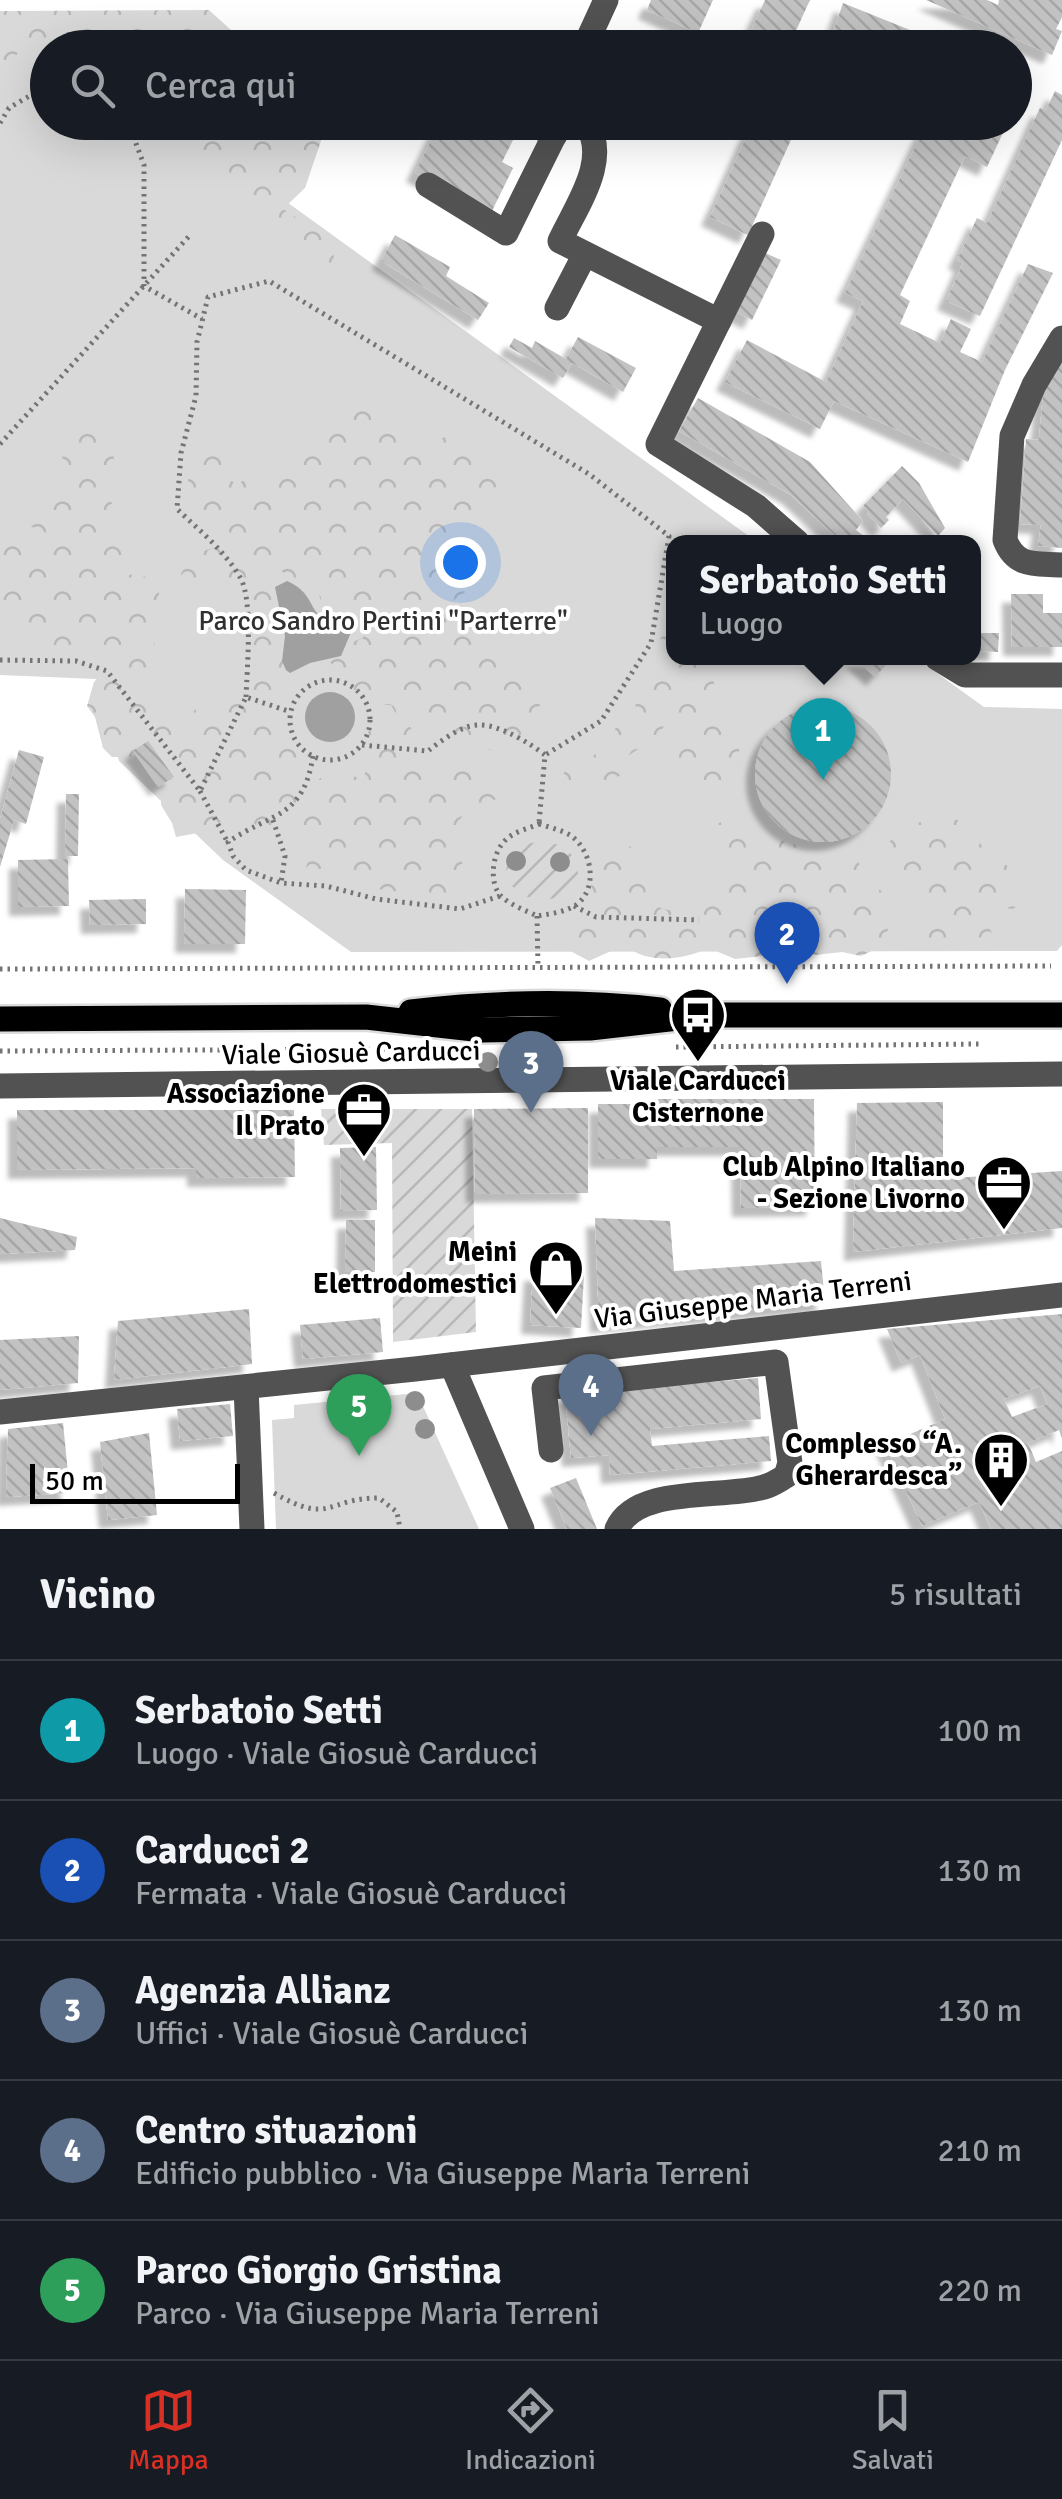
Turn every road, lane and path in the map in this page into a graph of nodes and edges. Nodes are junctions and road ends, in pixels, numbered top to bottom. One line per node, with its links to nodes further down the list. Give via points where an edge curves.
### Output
1 (606, 0): 2 (street)
2 (592, 30)
3 (30, 96): 4 (path)
4 (0, 123)
5 (135, 140): 12 (path, via 144,165)
6 (552, 140): 8 (street, via 506,233)
7 (595, 140): 11 (street, via 597,158 560,241)
8 (428, 184)
9 (191, 234): 12 (path)
10 (762, 234): 15 (street)
11 (585, 254): 13 (street); 15 (street)
12 (144, 286): 14 (path); 17 (path)
13 (557, 308)
14 (202, 320): 18 (path, via 208,297 270,281 589,474); 25 (path, via 177,509 243,582)
15 (719, 321): 19 (street, via 658,444)
16 (1061, 344): 21 (street, via 1012,436 1005,540 1011,555 1024,562)
17 (0, 444)
18 (667, 535)
19 (789, 535)
20 (666, 548): 28 (path, via 650,643 601,720)
21 (1062, 566)
22 (0, 660): 30 (path, via 76,661 107,671)
23 (949, 665): 24 (street, via 965,675)
24 (1062, 675)
25 (246, 697): 26 (path); 30 (path)
26 (291, 712): 27 (path, via 315,683 353,687 370,721); 29 (path, via 292,733)
27 (362, 745): 28 (path, via 428,751 479,724 526,740); 29 (path, via 344,758)
28 (545, 755): 32 (path)
29 (313, 756): 31 (path, via 310,780)
30 (200, 792): 33 (path)
31 (272, 820): 33 (path); 34 (path, via 285,856)
32 (539, 824): 35 (path, via 501,844 493,868); 36 (path, via 569,835 589,861 587,894)
33 (228, 842): 34 (path, via 246,870)
34 (281, 883): 35 (path, via 460,909)
35 (500, 896): 37 (path)
36 (574, 906): 37 (path); 38 (path, via 596,916)
37 (537, 916): 40 (path)
38 (699, 920)
39 (1050, 966): 40 (path)
40 (538, 967): 41 (path)
41 (0, 969)
42 (1059, 1014): 43 (main road, Viale Giosuè Carducci, via 704,1015 590,1028 483,1030 366,1018)
43 (0, 1019)
44 (1062, 1074): 45 (street, Viale Giosuè Carducci, via 424,1094)
45 (3, 1094)
46 (1062, 1295): 47 (street, Via Giuseppe Maria Terreni)
47 (578, 1350): 48 (street, Via Giuseppe Maria Terreni); 49 (street)
48 (452, 1365): 50 (street, Via Giuseppe Maria Terreni); 56 (street)
49 (582, 1384): 52 (street, via 544,1388); 57 (street, via 776,1362 790,1463 786,1476 766,1487 644,1503)
50 (246, 1388): 51 (street, Via Giuseppe Maria Terreni); 54 (street)
51 (0, 1412)
52 (551, 1450)
53 (274, 1493): 55 (path, via 308,1511 379,1498 396,1512)
54 (252, 1529)
55 (400, 1529)
56 (522, 1529)
57 (617, 1529)

